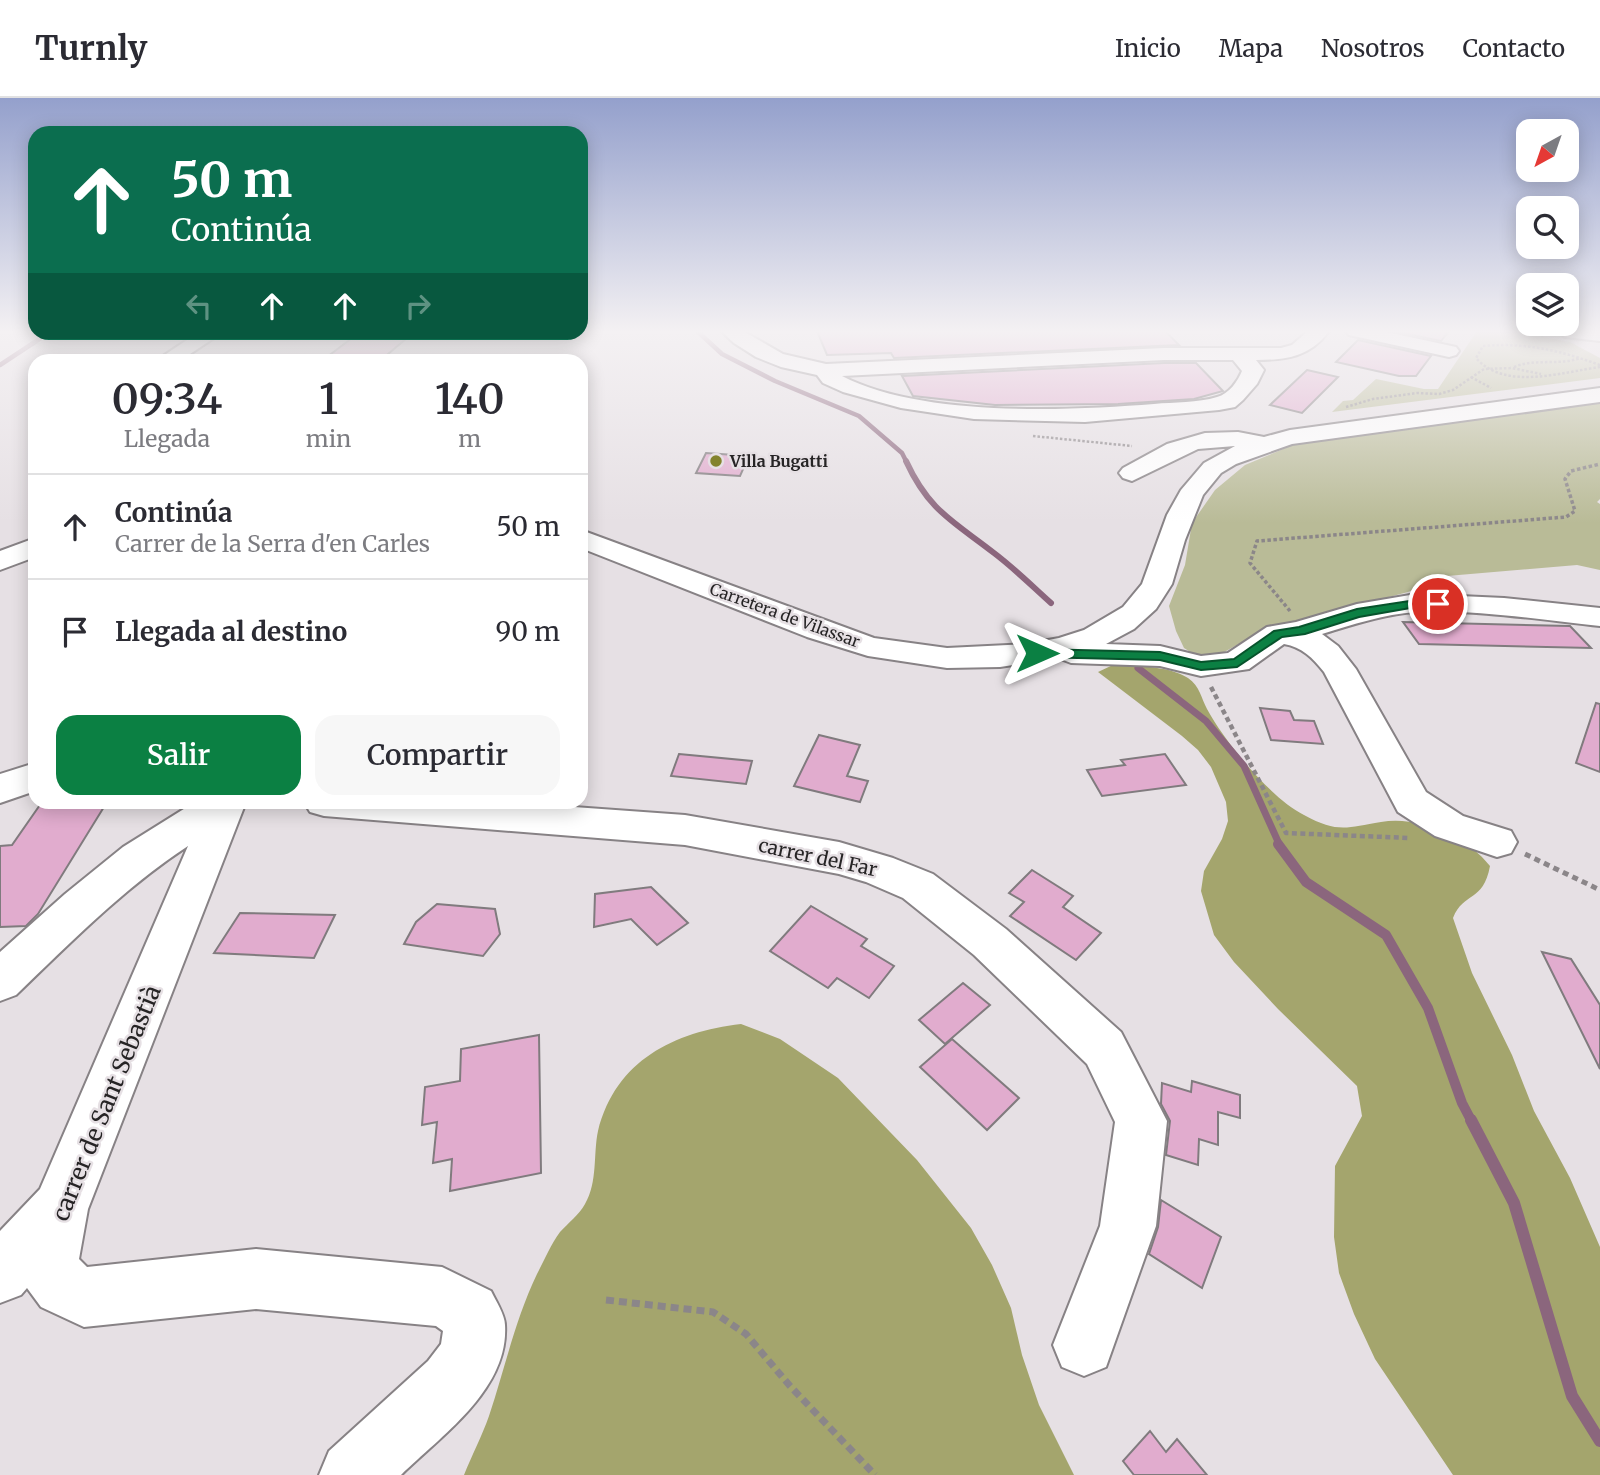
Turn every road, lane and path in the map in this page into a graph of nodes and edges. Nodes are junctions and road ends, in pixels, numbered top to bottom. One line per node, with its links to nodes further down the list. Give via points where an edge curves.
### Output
1 (882, 395): 2 (street, via 977,412 1099,414 1227,402)
2 (1238, 395)
3 (1403, 395): 5 (path)
4 (1598, 395): 6 (street, Carretera de Vilassar)
5 (1341, 408)
6 (1267, 443): 7 (street, via 1199,441); 9 (street, Carretera de Vilassar, via 1225,458)
7 (1167, 451): 9 (street, via 1202,463); 10 (street)
8 (1600, 464): 14 (path, via 1571,471 1565,479 1575,511 1566,517 1257,541 1250,564 1279,595)
9 (1207, 471): 12 (street, Carretera de Vilassar, via 1185,500)
10 (1132, 473)
11 (588, 541): 15 (street, Carretera de Vilassar, via 844,639 933,657)
12 (1155, 588): 15 (street, Carretera de Vilassar, via 1139,610 1113,629 1077,645); 16 (street, via 1160,635 1174,652)
13 (1600, 617): 14 (street, via 1416,603)
14 (1289, 632): 16 (street, via 1237,662); 23 (street, via 1317,643 1339,669 1412,802 1449,825)
15 (1037, 653): 16 (street, via 1160,656)
16 (1201, 666): 22 (path, via 1286,832)
17 (28, 779): 18 (street)
18 (0, 789)
19 (214, 809): 25 (street, via 138,858)
20 (222, 809): 26 (street, carrer de Sant Sebastià)
21 (414, 809): 29 (street, carrer del Far, via 685,830 839,858 918,886 990,942 1104,1048 1141,1121 1128,1226)
22 (1418, 838)
23 (1497, 842): 24 (path)
24 (1600, 890)
25 (0, 981)
26 (60, 1209): 27 (street); 30 (street, carrer de Sant Sebastià, via 48,1267 62,1286 83,1297 256,1279 442,1297 470,1312 475,1324 470,1358 450,1383)
27 (0, 1274)
28 (606, 1300): 31 (path, via 713,1312 746,1334)
29 (1084, 1345)
30 (353, 1475)
31 (875, 1475)

